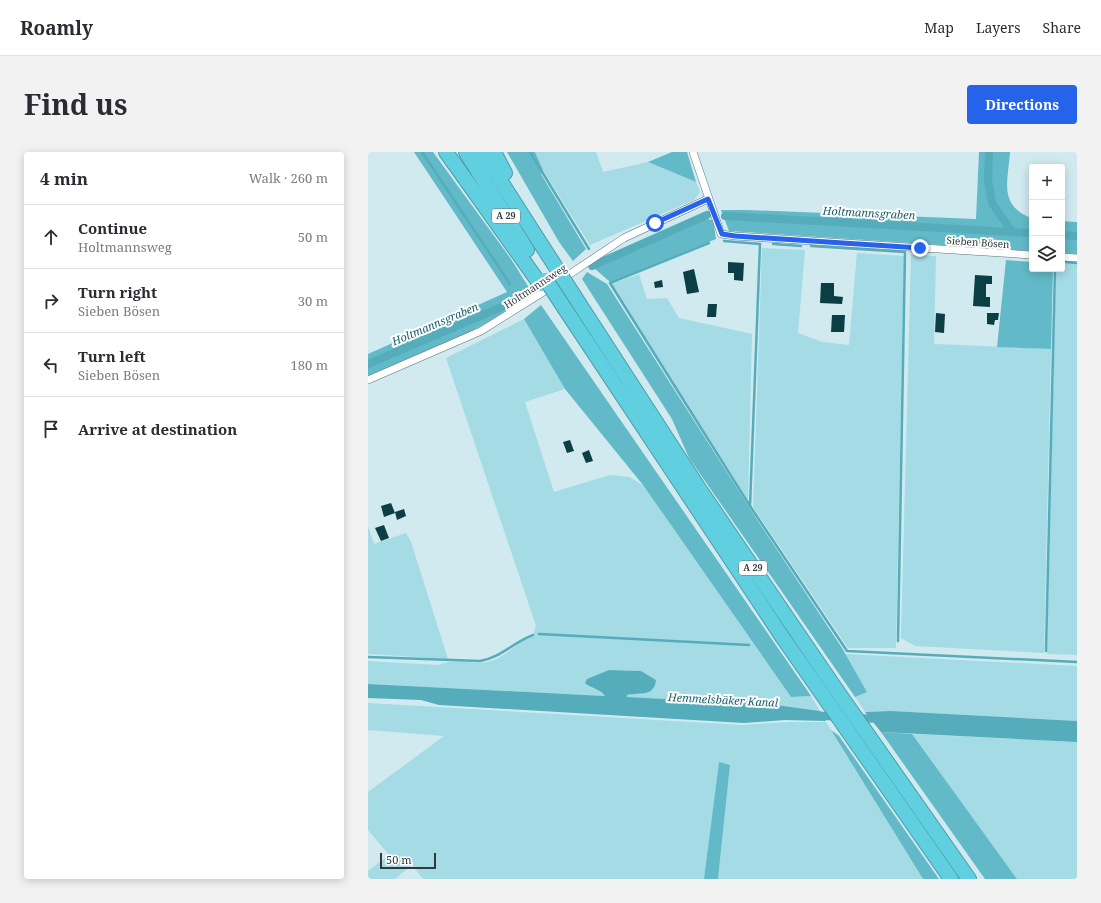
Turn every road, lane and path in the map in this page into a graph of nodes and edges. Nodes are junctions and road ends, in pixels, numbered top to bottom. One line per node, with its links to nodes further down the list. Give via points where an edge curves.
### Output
1 (466, 152): 11 (highway, A 29)
2 (482, 152): 7 (highway, A 29)
3 (494, 152): 7 (highway)
4 (693, 152): 6 (street, Sieben Bösen)
5 (449, 155): 11 (highway)
6 (708, 199): 8 (street, Sieben Bösen, via 722,234); 12 (street, Holtmannsweg, via 624,238 496,323)
7 (548, 255): 14 (highway, A 29, bridge, via 700,490)
8 (1029, 255)
9 (1065, 257): 10 (street)
10 (1077, 258)
11 (543, 282): 13 (highway, A 29, bridge, via 601,364 815,684)
12 (368, 380)
13 (951, 879)
14 (969, 879)

